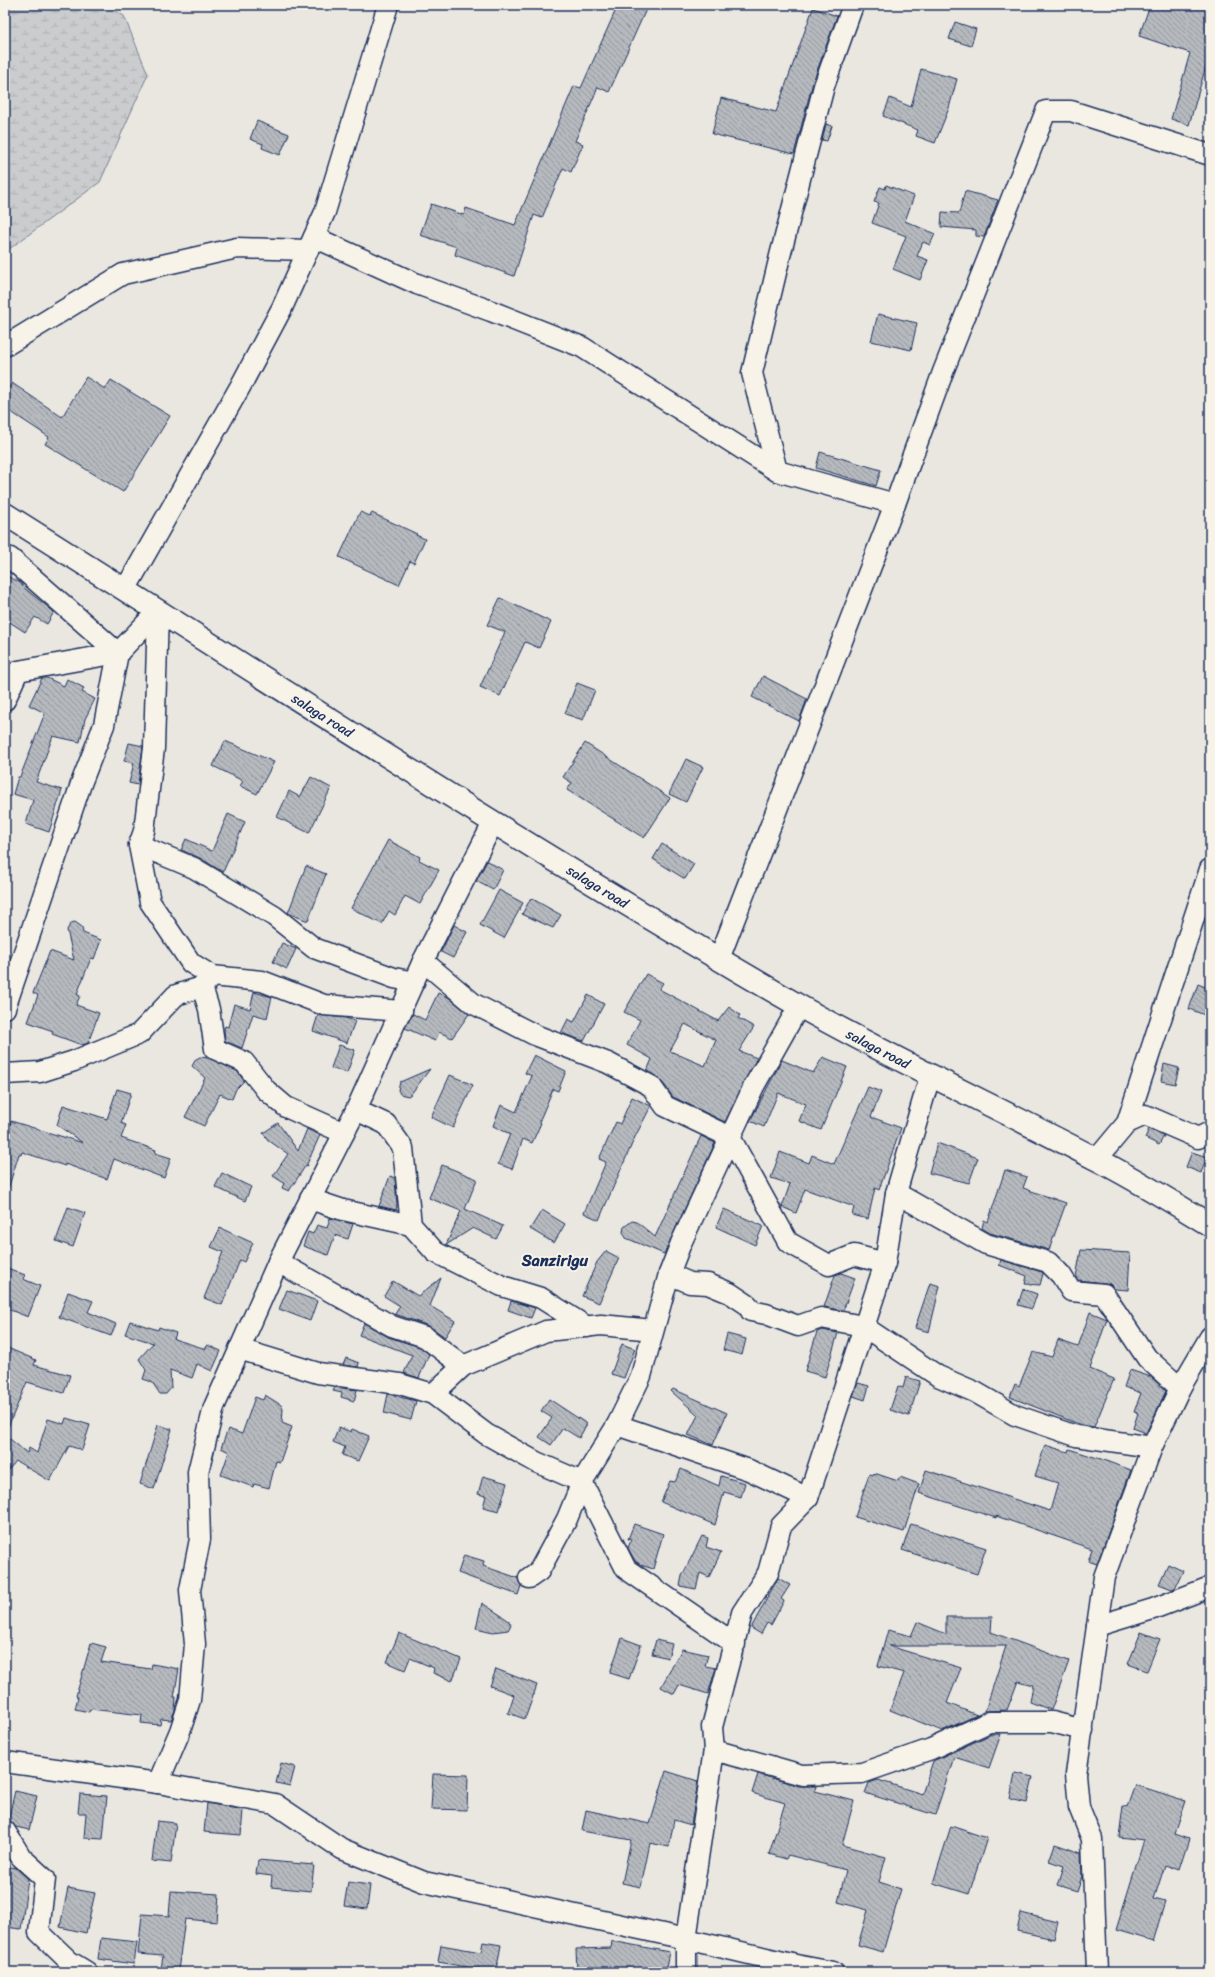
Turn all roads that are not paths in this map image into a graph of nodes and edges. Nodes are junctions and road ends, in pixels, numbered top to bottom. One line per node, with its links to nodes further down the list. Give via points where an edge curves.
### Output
1 (388, 5): 4 (street, via 325,212)
2 (853, 5): 6 (street, via 824,86 752,373)
3 (1210, 155): 7 (street, via 1071,111 1046,110 943,372)
4 (311, 244): 5 (street, via 237,248 123,274); 6 (street, via 582,347); 10 (street, via 282,308 240,387)
5 (5, 346)
6 (777, 471): 7 (street)
7 (895, 504): 18 (street)
8 (5, 514): 10 (main road, salaga road)
9 (5, 556): 12 (street)
10 (125, 590): 11 (main road, salaga road)
11 (158, 611): 12 (street); 15 (main road, salaga road); 16 (street, via 154,748 144,831)
12 (118, 653): 13 (street); 23 (street, via 104,725 82,781)
13 (11, 673): 14 (street)
14 (5, 700)
15 (493, 823): 18 (main road, salaga road); 19 (street)
16 (139, 845): 20 (street, via 150,902 191,963); 21 (street, via 194,868 274,916 314,948 394,978)
17 (1210, 869): 28 (street)
18 (719, 959): 22 (main road, salaga road)
19 (423, 961): 21 (street); 31 (street, via 474,1004 535,1035 608,1063 651,1086 665,1106)
20 (207, 982): 24 (street, via 262,981 324,1005); 25 (street, via 176,995 139,1034 40,1072); 30 (street, via 215,1049 244,1062 266,1090 286,1107)
21 (414, 982): 24 (street)
22 (799, 1006): 26 (main road, salaga road); 31 (street, via 754,1086)
23 (5, 1008)
24 (402, 1011): 27 (street)
25 (5, 1074)
26 (930, 1076): 32 (main road, salaga road); 33 (street)
27 (356, 1110): 30 (street); 35 (street, via 386,1124 403,1148)
28 (1127, 1123): 29 (street, via 1146,1115 1198,1138); 32 (street)
29 (1210, 1132)
30 (344, 1133): 34 (street)
31 (730, 1137): 38 (street, via 788,1242 829,1264 854,1255); 39 (street)
32 (1097, 1159): 36 (main road, salaga road)
33 (896, 1193): 38 (street); 46 (street, via 986,1244 1048,1262 1061,1275 1071,1291 1104,1294 1147,1358)
34 (310, 1199): 35 (street, via 343,1210); 37 (street)
35 (411, 1225): 41 (street, via 435,1252 502,1286 541,1298)
36 (1210, 1225)
37 (278, 1262): 44 (street); 45 (street, via 392,1326 425,1337)
38 (884, 1263): 40 (street)
39 (669, 1274): 40 (street, via 690,1282 708,1284 730,1293 748,1305 751,1311 798,1326 821,1318); 42 (street)
40 (863, 1326): 49 (street, via 938,1376 975,1392 1015,1415 1076,1436); 51 (street)
41 (587, 1327): 42 (street, via 601,1325); 45 (street, via 546,1331)
42 (653, 1330): 48 (street, via 642,1376)
43 (1210, 1337): 46 (street)
44 (239, 1349): 47 (street, via 318,1373 400,1384); 59 (street, via 214,1407 198,1472 200,1539 190,1590 195,1644 190,1700)
45 (463, 1366): 47 (street)
46 (1180, 1388): 49 (street)
47 (433, 1394): 50 (street, via 486,1434 536,1462)
48 (617, 1425): 50 (street); 51 (street, via 749,1470)
49 (1152, 1447): 54 (street, via 1104,1577)
50 (582, 1482): 52 (street, via 567,1519 539,1571); 55 (street, via 626,1569)
51 (808, 1498): 55 (street, via 781,1526 768,1573 742,1613)
52 (529, 1578)
53 (1210, 1587): 54 (street, via 1153,1609)
54 (1097, 1626): 56 (street)
55 (735, 1644): 57 (street, via 712,1727)
56 (1083, 1730): 57 (street, via 1052,1722 989,1722 931,1749 862,1773 802,1775); 65 (street, via 1076,1774 1079,1807 1092,1838)
57 (714, 1750): 61 (street)
58 (5, 1762): 59 (street)
59 (158, 1783): 61 (street, via 275,1804 342,1849 424,1882)
60 (5, 1831): 62 (street, via 21,1857 45,1879 39,1932 69,1961)
61 (686, 1939): 63 (street); 64 (street)
62 (88, 1972)
63 (686, 1972)
64 (833, 1972)
65 (1097, 1972)

